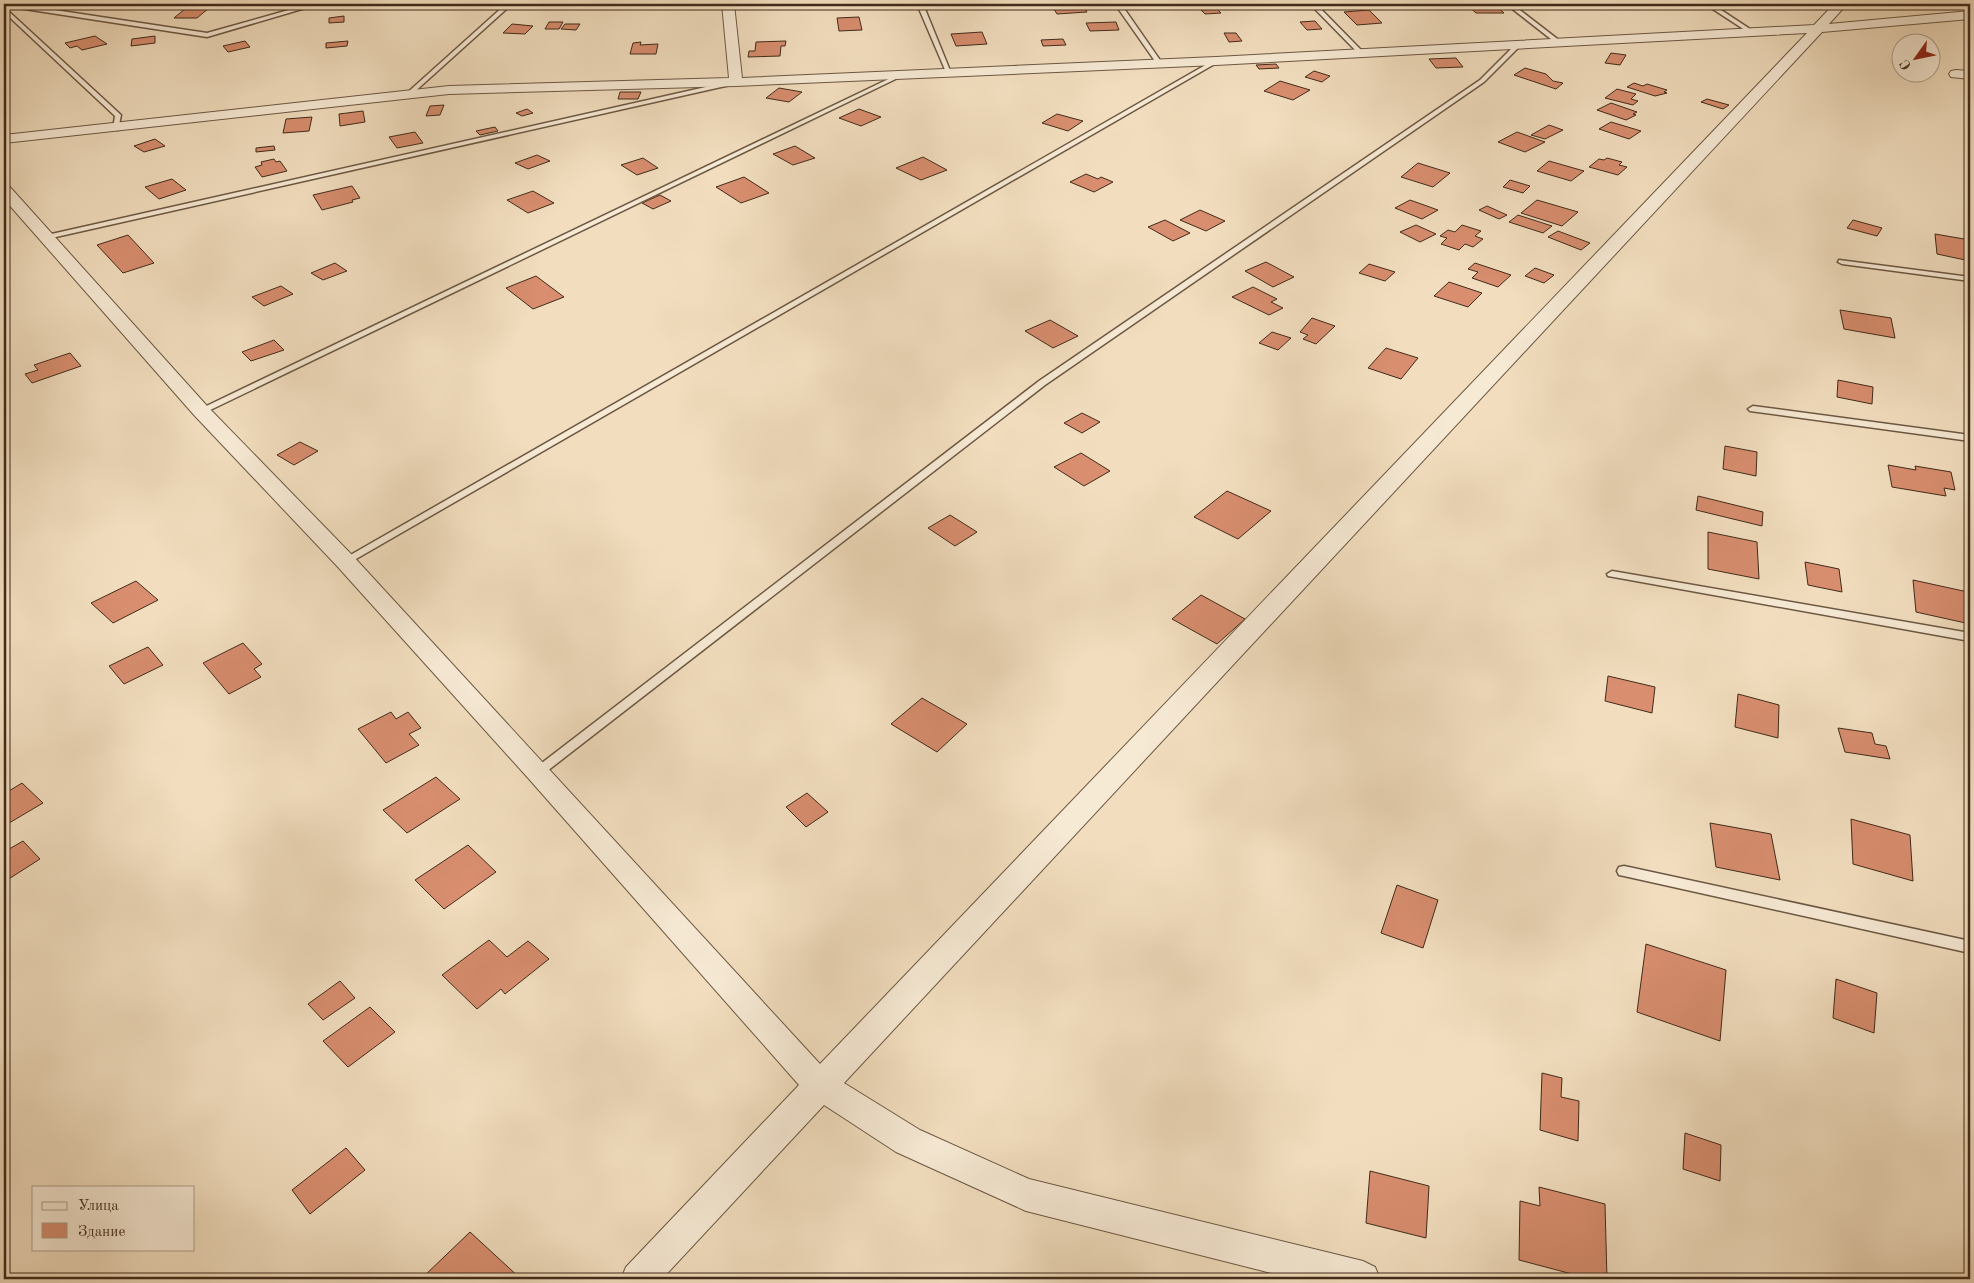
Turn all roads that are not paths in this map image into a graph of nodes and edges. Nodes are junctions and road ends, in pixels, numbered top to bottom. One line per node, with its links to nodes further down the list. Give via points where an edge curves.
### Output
1 (5, 4): 2 (lane, via 206,35)
2 (316, 4)
3 (510, 4): 25 (lane)
4 (728, 4): 24 (street)
5 (920, 4): 20 (lane)
6 (1118, 4): 19 (lane)
7 (1313, 4): 17 (lane)
8 (1509, 4): 15 (lane)
9 (1708, 4): 14 (lane)
10 (1841, 4): 13 (street)
11 (4, 9): 26 (lane, via 119,116)
12 (1970, 15): 13 (street)
13 (1819, 27): 14 (street); 41 (street)
14 (1750, 31): 15 (street)
15 (1558, 42): 16 (street)
16 (1519, 44): 17 (street); 38 (lane, via 1482,81 1042,383)
17 (1361, 53): 18 (street)
18 (1216, 61): 19 (street); 35 (lane)
19 (1159, 63): 20 (street)
20 (949, 72): 21 (street)
21 (903, 74): 24 (street); 33 (lane)
22 (1956, 74): 23 (street)
23 (1970, 75)
24 (736, 82): 25 (street); 29 (lane)
25 (409, 94): 26 (street)
26 (116, 129): 27 (street)
27 (4, 139)
28 (4, 190): 29 (street)
29 (47, 237): 33 (street)
30 (1842, 262): 31 (lane)
31 (1970, 279)
32 (1753, 409): 34 (lane)
33 (201, 411): 35 (street)
34 (1970, 438)
35 (345, 562): 38 (street)
36 (1612, 574): 37 (lane)
37 (1970, 637)
38 (538, 772): 41 (street)
39 (1624, 871): 40 (lane)
40 (1970, 947)
41 (819, 1085): 42 (street); 43 (street, via 908,1141 1026,1195)
42 (638, 1279)
43 (1362, 1279)

